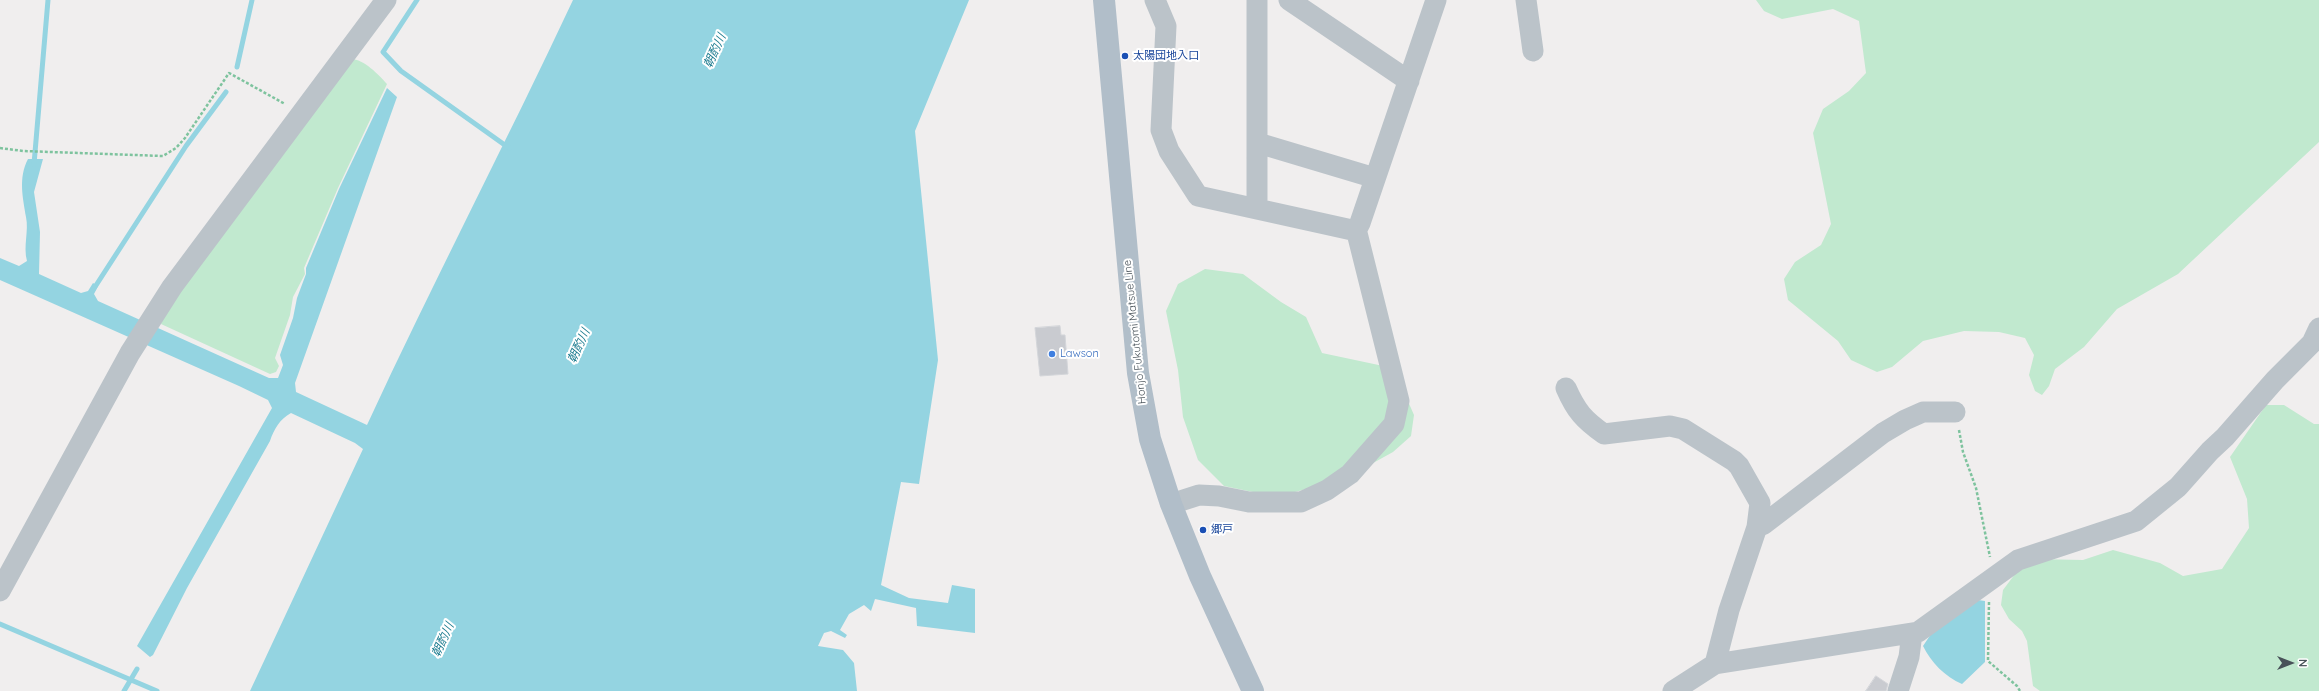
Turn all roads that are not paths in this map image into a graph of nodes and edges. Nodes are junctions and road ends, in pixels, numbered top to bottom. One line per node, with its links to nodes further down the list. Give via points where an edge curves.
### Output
1 (386, 0): 19 (street, via 153,316 130,353)
2 (1104, 0): 17 (main road, Honjo Fukutomi Matsue Line, via 1138,373 1150,439)
3 (1155, 0): 12 (street, via 1166,26 1161,130 1169,151 1198,196)
4 (1257, 0): 10 (street)
5 (1289, 0): 9 (street)
6 (1436, 0): 9 (street)
7 (1526, 0): 8 (street)
8 (1533, 51)
9 (1409, 81): 11 (street)
10 (1258, 143): 11 (street); 12 (street)
11 (1375, 178): 13 (street)
12 (1257, 209): 13 (street)
13 (1356, 229): 17 (street, via 1399,401 1394,424 1350,474 1327,490 1301,502 1249,502 1199,495)
14 (2319, 328): 20 (street, via 2312,343 2178,487 2136,521 2018,560 1918,632)
15 (1566, 388): 18 (street, via 1584,420 1604,434 1670,426 1683,429 1734,461 1760,503)
16 (1955, 412): 18 (street, via 1923,412 1905,420 1883,433)
17 (1171, 504): 22 (main road, Honjo Fukutomi Matsue Line, via 1200,576)
18 (1757, 527): 21 (street, via 1729,610)
19 (0, 591)
20 (1912, 633): 21 (street); 24 (street)
21 (1715, 664): 23 (street)
22 (1253, 691)
23 (1673, 691)
24 (1898, 691)

